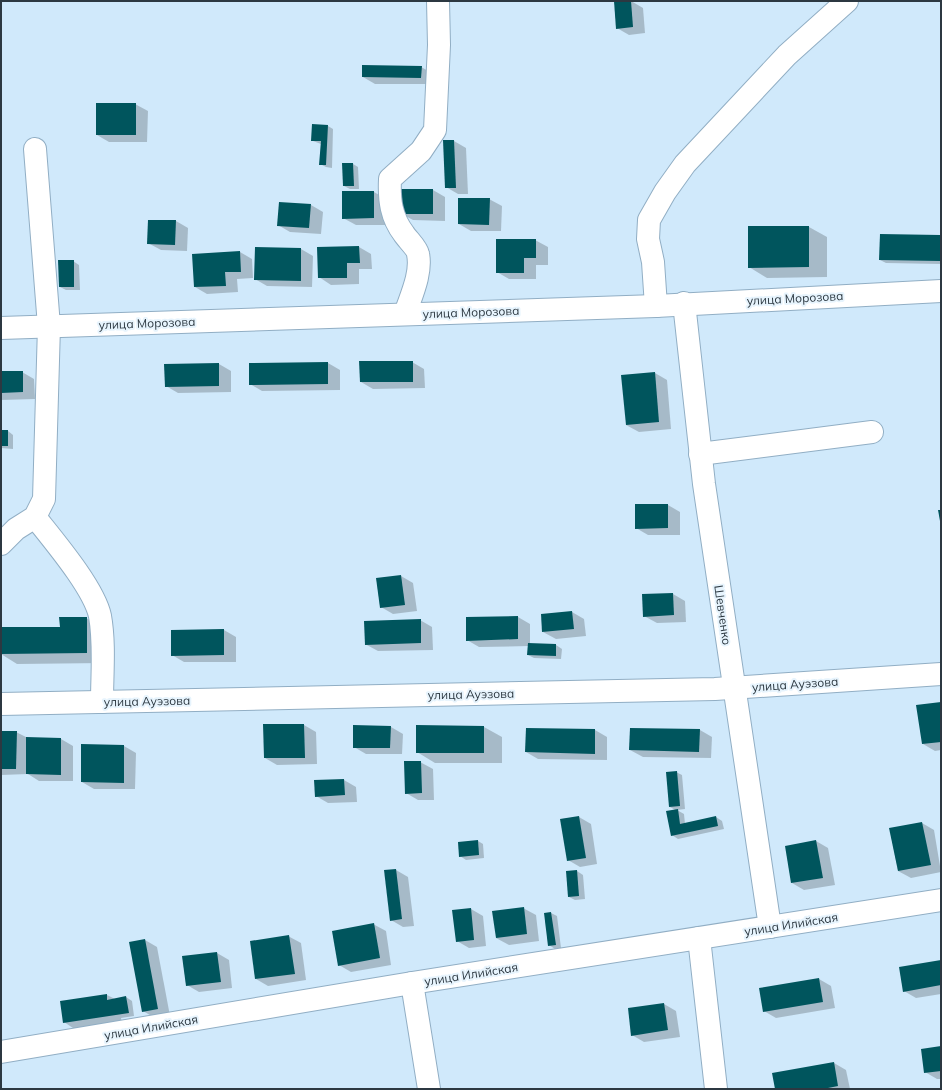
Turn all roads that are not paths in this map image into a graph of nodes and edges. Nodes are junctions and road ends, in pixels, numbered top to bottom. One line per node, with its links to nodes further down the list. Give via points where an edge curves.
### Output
1 (438, 1): 7 (street, via 439,45 435,130 421,151 390,179 392,214 418,253 418,273)
2 (847, 1): 6 (street, via 787,55 684,164 664,192 649,220 648,239 653,262)
3 (35, 149): 8 (street)
4 (941, 291): 5 (street, улица Морозова)
5 (684, 303): 6 (street, улица Морозова); 11 (street, Шевченко)
6 (656, 306): 7 (street, улица Морозова)
7 (405, 314): 8 (street, улица Морозова)
8 (49, 326): 9 (street, улица Морозова); 12 (street, via 44,499)
9 (1, 328)
10 (872, 432): 11 (street)
11 (700, 454): 15 (street, Шевченко)
12 (35, 517): 13 (street, via 16,529); 16 (street, via 92,594 100,616)
13 (1, 544)
14 (941, 674): 15 (street, улица Ауэзова)
15 (734, 688): 16 (street, улица Ауэзова); 19 (street, Шевченко)
16 (102, 702): 17 (street, улица Ауэзова)
17 (1, 704)
18 (941, 900): 19 (street, улица Илийская)
19 (770, 927): 20 (street, улица Илийская)
20 (699, 938): 21 (street, улица Илийская); 24 (street)
21 (412, 983): 22 (street, улица Илийская); 23 (street)
22 (1, 1052)
23 (429, 1089)
24 (716, 1089)

